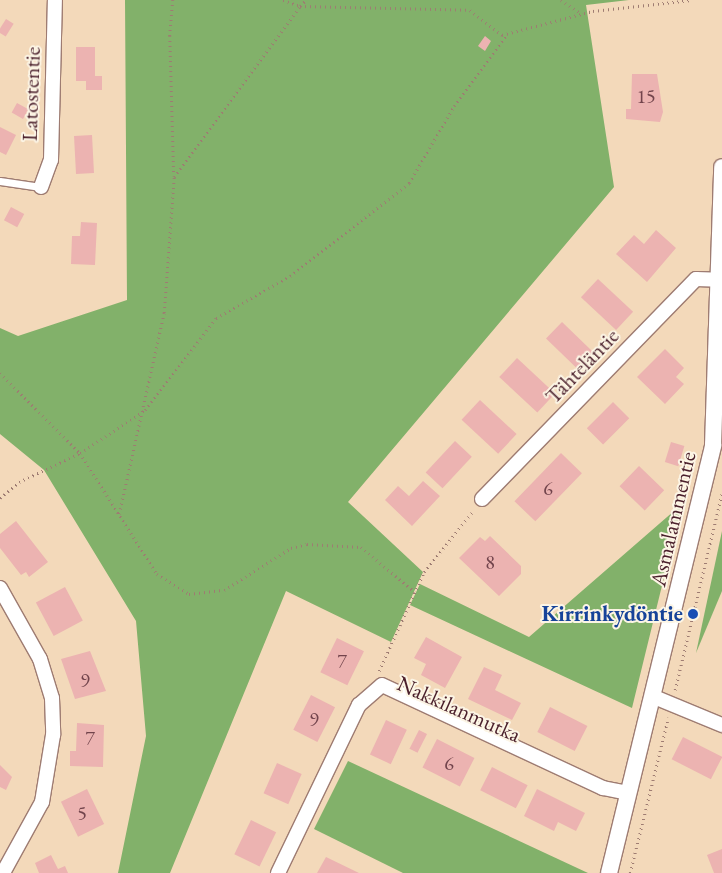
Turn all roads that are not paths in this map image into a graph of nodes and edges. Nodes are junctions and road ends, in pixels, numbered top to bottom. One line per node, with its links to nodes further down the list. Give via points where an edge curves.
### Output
1 (56, 0): 4 (street, Latostentie, via 51,160)
2 (722, 167): 5 (street, Asmalammentie)
3 (0, 181): 4 (lane)
4 (41, 187)
5 (719, 280): 6 (street, Tähteläntie, via 696,279); 8 (street, Asmalammentie, via 713,444)
6 (482, 499)
7 (0, 588): 11 (street, via 40,659 52,698 53,735 42,802)
8 (654, 697): 9 (street, via 672,701); 10 (street, Asmalammentie)
9 (722, 725)
10 (628, 793): 12 (street, Nakkilanmutka, via 603,788 382,685 359,705); 13 (street, Asmalammentie)
11 (3, 873)
12 (278, 873)
13 (609, 873)

